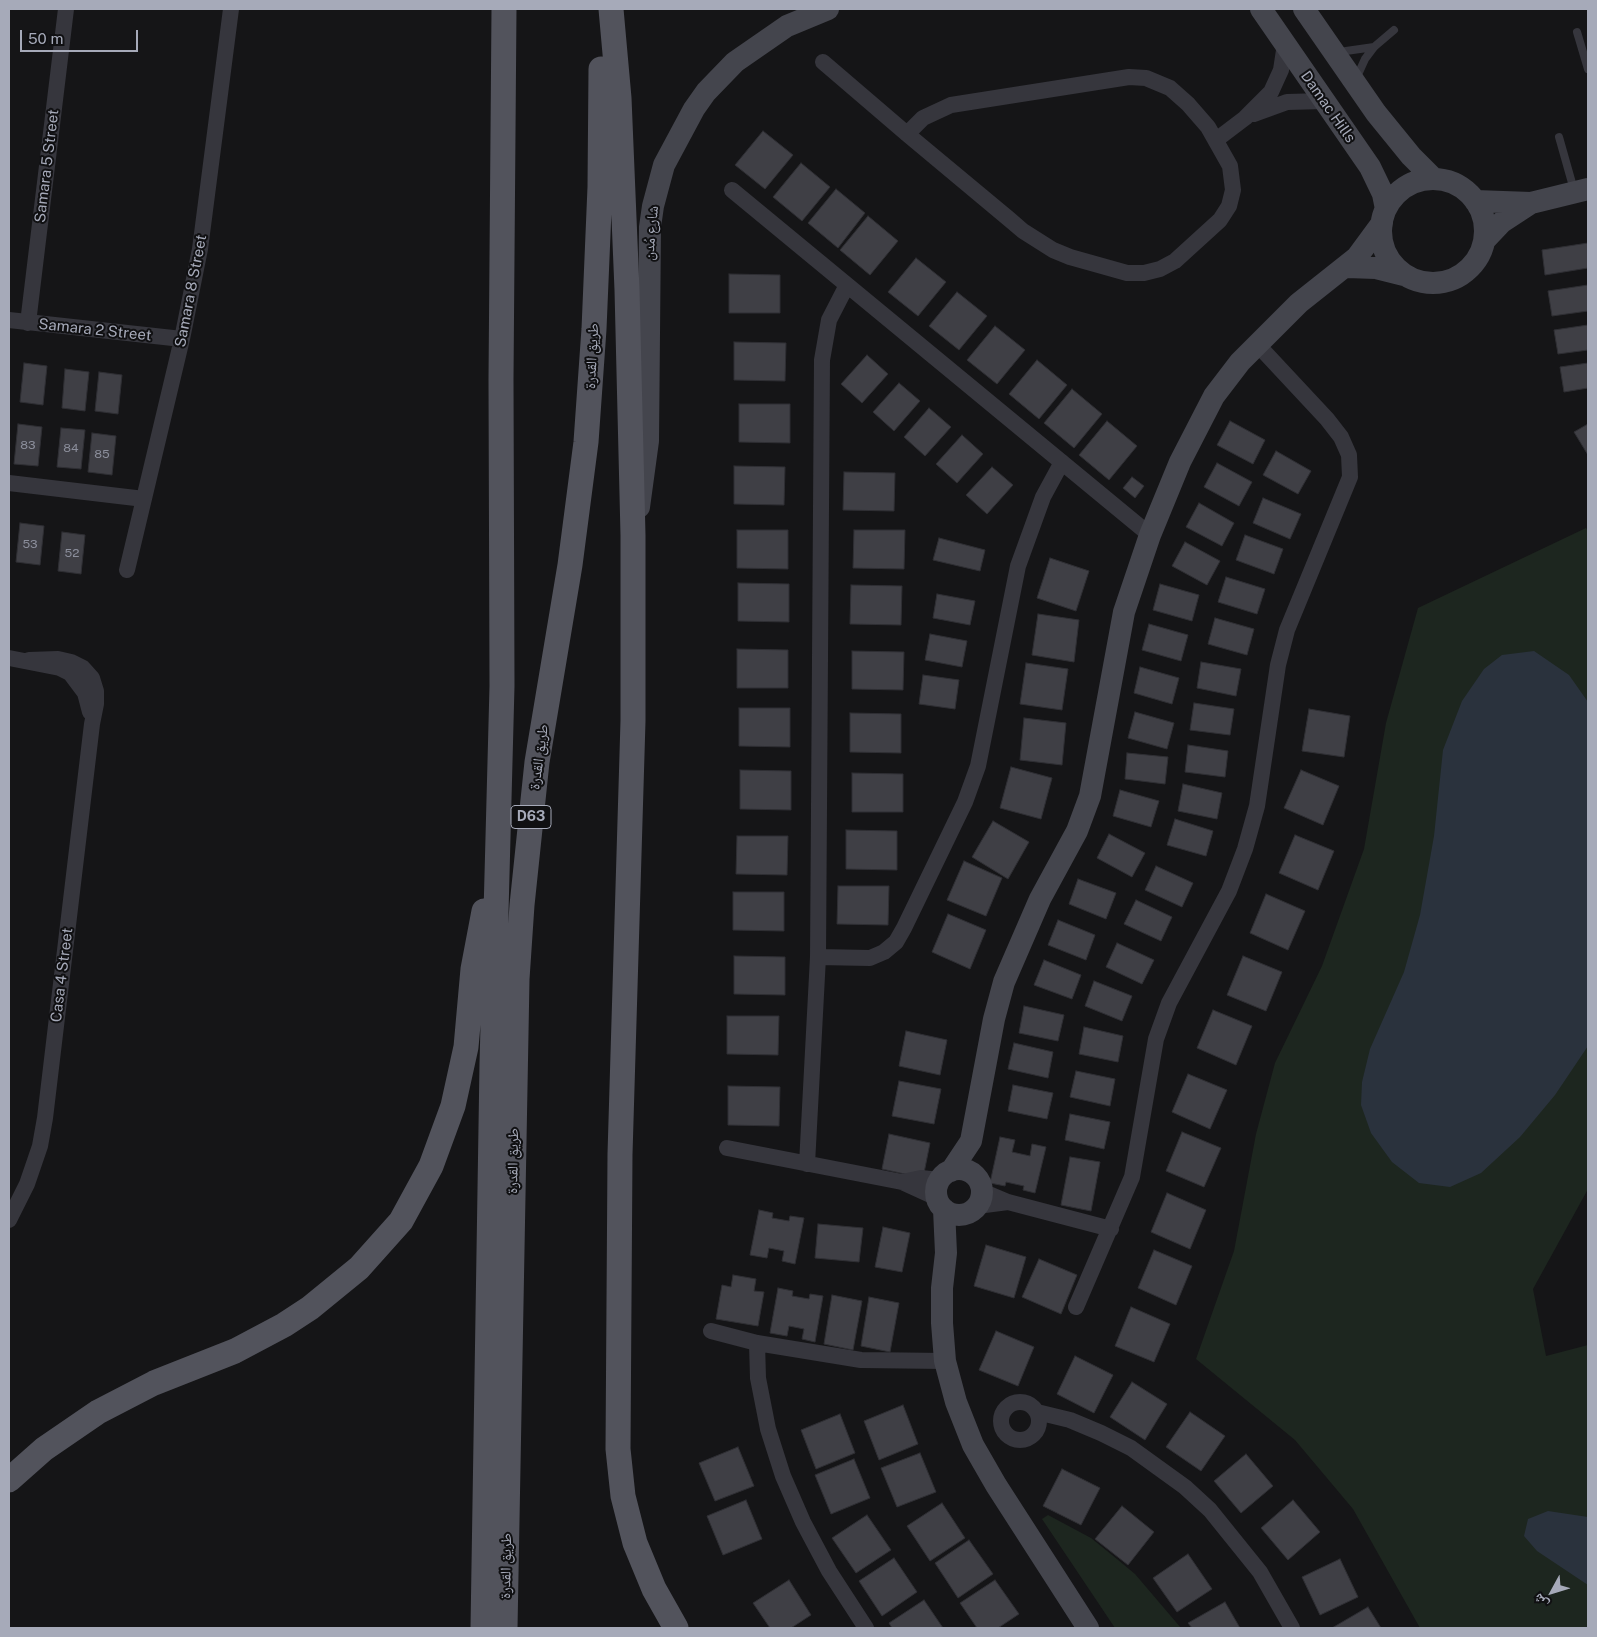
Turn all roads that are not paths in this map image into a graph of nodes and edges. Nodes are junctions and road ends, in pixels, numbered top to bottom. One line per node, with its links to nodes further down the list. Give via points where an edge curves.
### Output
1 (66, 9): 33 (street, Samara 5 Street)
2 (231, 9): 34 (street, Samara 8 Street, via 200,249)
3 (504, 9): 43 (main road, طريق القدرة / D63, via 502,686)
4 (600, 9): 57 (main road, طريق القدرة / D63, via 600,187 590,395 570,565 537,762 518,969)
5 (611, 9): 39 (main road, via 626,280)
6 (828, 9): 39 (street, شارع مُدن, via 769,36 730,67 694,109 664,165 650,227 648,441 643,489)
7 (1261, 9): 11 (street, Damac Hills)
8 (1307, 13): 11 (street, via 1301,31); 13 (street)
9 (1394, 30): 12 (lane)
10 (1577, 32): 15 (lane)
11 (1283, 41): 17 (street, Damac Hills); 18 (street, via 1281,70 1275,84 1266,99)
12 (1374, 46): 13 (lane); 16 (lane)
13 (1334, 52): 16 (street)
14 (822, 62): 19 (street)
15 (1588, 69)
16 (1355, 82): 22 (street, via 1400,144)
17 (1324, 101): 18 (street, via 1287,102); 27 (street, Damac Hills, via 1378,180)
18 (1245, 118): 21 (street)
19 (907, 134): 21 (street, via 927,115 951,105 1137,77 1154,80 1170,88 1198,115); 21 (street, via 1038,241 1070,257 1136,274 1160,270 1175,261 1225,213 1232,198 1233,182 1230,166)
20 (1559, 137): 24 (lane)
21 (1216, 140)
22 (1434, 179): 25 (street, via 1457,185); 27 (street, via 1414,183 1397,193)
23 (732, 190): 31 (street)
24 (1581, 191): 26 (street)
25 (1475, 201): 26 (street); 28 (street, via 1482,213)
26 (1531, 203): 28 (street, via 1502,222)
27 (1384, 216): 29 (street, via 1366,247); 30 (street, via 1381,235 1388,257)
28 (1484, 242): 30 (street, via 1468,270 1453,279 1437,283 1420,282)
29 (1346, 267): 30 (street, via 1376,268); 35 (street, via 1299,303)
30 (1404, 275)
31 (847, 285): 36 (street); 44 (street, via 829,320 822,360)
32 (9, 320): 33 (street, Samara 2 Street)
33 (28, 323): 34 (street, Samara 2 Street)
34 (182, 340): 38 (street, Samara 8 Street)
35 (1257, 344): 40 (street, via 1214,396 1194,431); 49 (street, via 1342,437 1349,456 1350,477 1288,630 1278,665 1257,806 1245,849 1229,891 1169,1003 1156,1040 1132,1177)
36 (1062, 462): 40 (street); 44 (street, via 1040,506 1018,566 978,766 965,802 904,928 896,942 870,958)
37 (9, 483): 38 (street)
38 (144, 499): 41 (street, Samara 8 Street)
39 (633, 535): 58 (main road, via 633,721 620,1154 618,1449 623,1496 635,1543 654,1589)
40 (1150, 535): 47 (street, via 1118,638 1090,796 1077,831 1040,899 1004,982)
41 (127, 570)
42 (9, 658): 48 (street, Casa 4 Street, via 71,662 92,678 96,691 46,1118 27,1184)
43 (496, 875): 55 (main road, via 475,951 466,1047 453,1106 431,1166 401,1221 359,1268 284,1325 235,1351 154,1383 98,1412 44,1449); 56 (main road, طريق القدرة / D63)
44 (818, 958): 46 (street)
45 (727, 1148): 46 (street)
46 (808, 1164): 47 (street, via 902,1182 920,1178)
47 (959, 1194): 49 (street, via 1008,1202); 53 (street, via 946,1253 942,1306)
48 (9, 1220)
49 (1111, 1229): 50 (street)
50 (1076, 1308)
51 (711, 1332): 52 (street)
52 (758, 1343): 53 (street, via 861,1360); 59 (street, via 758,1378 768,1429 783,1476 802,1522)
53 (945, 1362): 60 (street, via 973,1445)
54 (1037, 1412): 61 (street, via 1070,1420 1108,1436 1186,1487 1210,1510 1260,1572)
55 (9, 1480)
56 (483, 1628)
57 (505, 1628)
58 (676, 1628)
59 (866, 1628)
60 (1088, 1628)
61 (1292, 1628)

